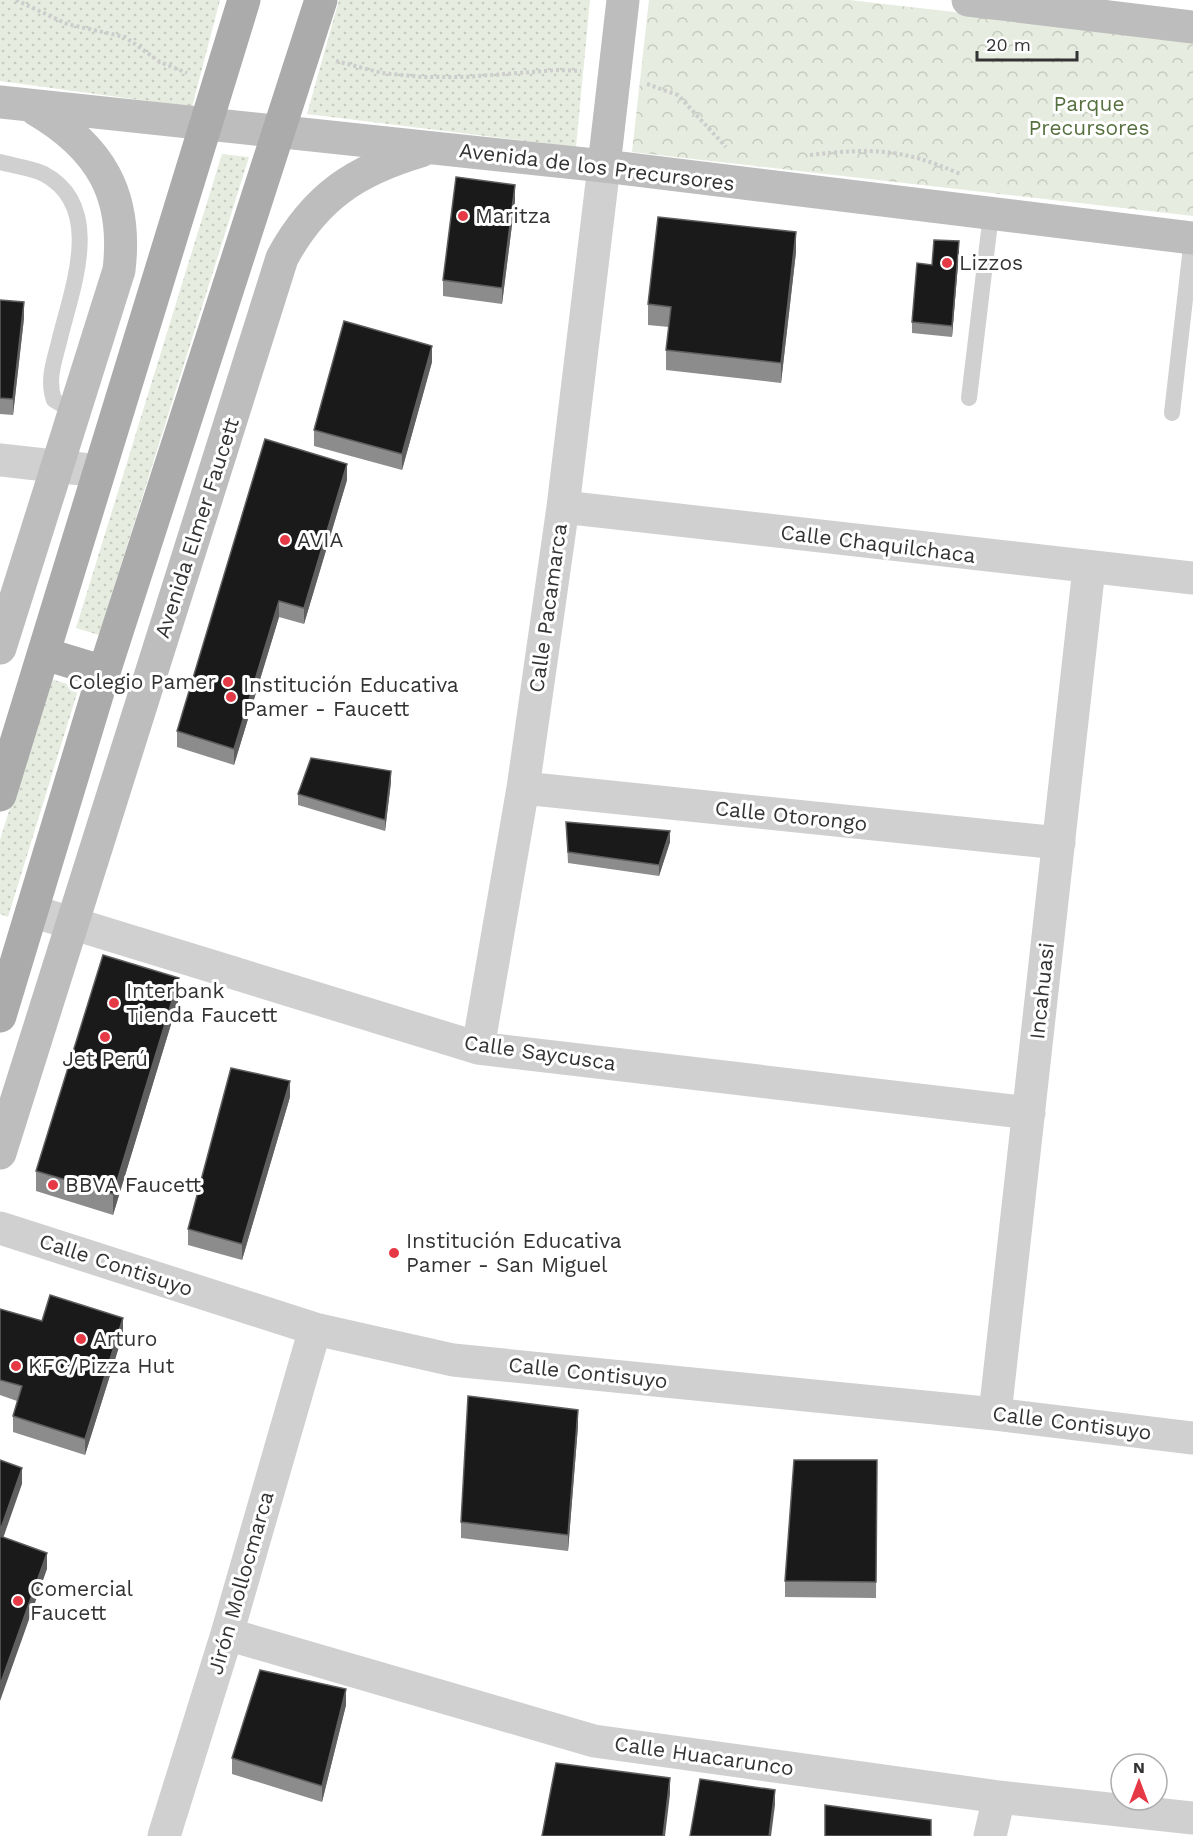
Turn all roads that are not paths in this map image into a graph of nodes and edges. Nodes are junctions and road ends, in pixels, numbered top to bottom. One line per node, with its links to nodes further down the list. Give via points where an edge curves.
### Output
1 (244, 0): 8 (main road)
2 (321, 0): 9 (main road, Avenida Elmer Faucett)
3 (623, 0): 12 (main road)
4 (968, 0): 5 (main road)
5 (1065, 6): 6 (main road)
6 (1193, 27)
7 (14, 104): 8 (main road, Avenida de los Precursores); 16 (main road, via 60,123 82,142 103,170 120,218 119,270)
8 (206, 124): 9 (main road, Avenida de los Precursores); 20 (main road)
9 (279, 132): 10 (main road, Avenida de los Precursores); 26 (main road, Avenida Elmer Faucett)
10 (430, 148): 12 (main road, Avenida de los Precursores); 31 (main road, Avenida Elmer Faucett, via 361,173 331,194 296,233 282,258)
11 (0, 162): 16 (lane, via 44,174 72,202 80,223 81,241 49,383 54,400)
12 (604, 166): 13 (main road, Avenida de los Precursores); 21 (street, Calle Pacamarca)
13 (991, 214): 14 (main road, Avenida de los Precursores); 15 (lane)
14 (1192, 238): 17 (lane)
15 (969, 398)
16 (74, 412): 19 (main road)
17 (1172, 413)
18 (0, 460): 19 (street)
19 (56, 466): 20 (street); 24 (main road)
20 (99, 471): 25 (main road)
21 (563, 507): 22 (street, Calle Chaquilchaca); 27 (street, Calle Pacamarca)
22 (1089, 568): 23 (street, Calle Chaquilchaca); 29 (street, Incahuasi)
23 (1193, 578)
24 (0, 648)
25 (45, 654): 26 (main road); 28 (main road)
26 (104, 672): 30 (main road, Avenida Elmer Faucett)
27 (523, 788): 29 (street, Calle Otorongo); 33 (street, Calle Pacamarca)
28 (0, 795)
29 (1059, 843): 34 (street, Incahuasi)
30 (32, 911): 31 (street, Calle Saycusca); 32 (main road, Avenida Elmer Faucett)
31 (72, 923): 33 (street, Calle Saycusca); 35 (main road, Avenida Elmer Faucett)
32 (0, 1016)
33 (478, 1048): 34 (street, Calle Saycusca)
34 (1029, 1113): 38 (street, Incahuasi)
35 (0, 1153)
36 (0, 1228): 37 (street, Calle Contisuyo)
37 (315, 1329): 38 (street, Calle Contisuyo, via 453,1360); 40 (street, Jirón Mollocmarca)
38 (996, 1414): 39 (street, Calle Contisuyo)
39 (1193, 1438)
40 (227, 1634): 41 (street, Calle Huacarunco, via 594,1741); 43 (street, Jirón Mollocmarca)
41 (999, 1797): 42 (street, Calle Huacarunco); 44 (street)
42 (1193, 1818)
43 (164, 1836)
44 (990, 1836)

